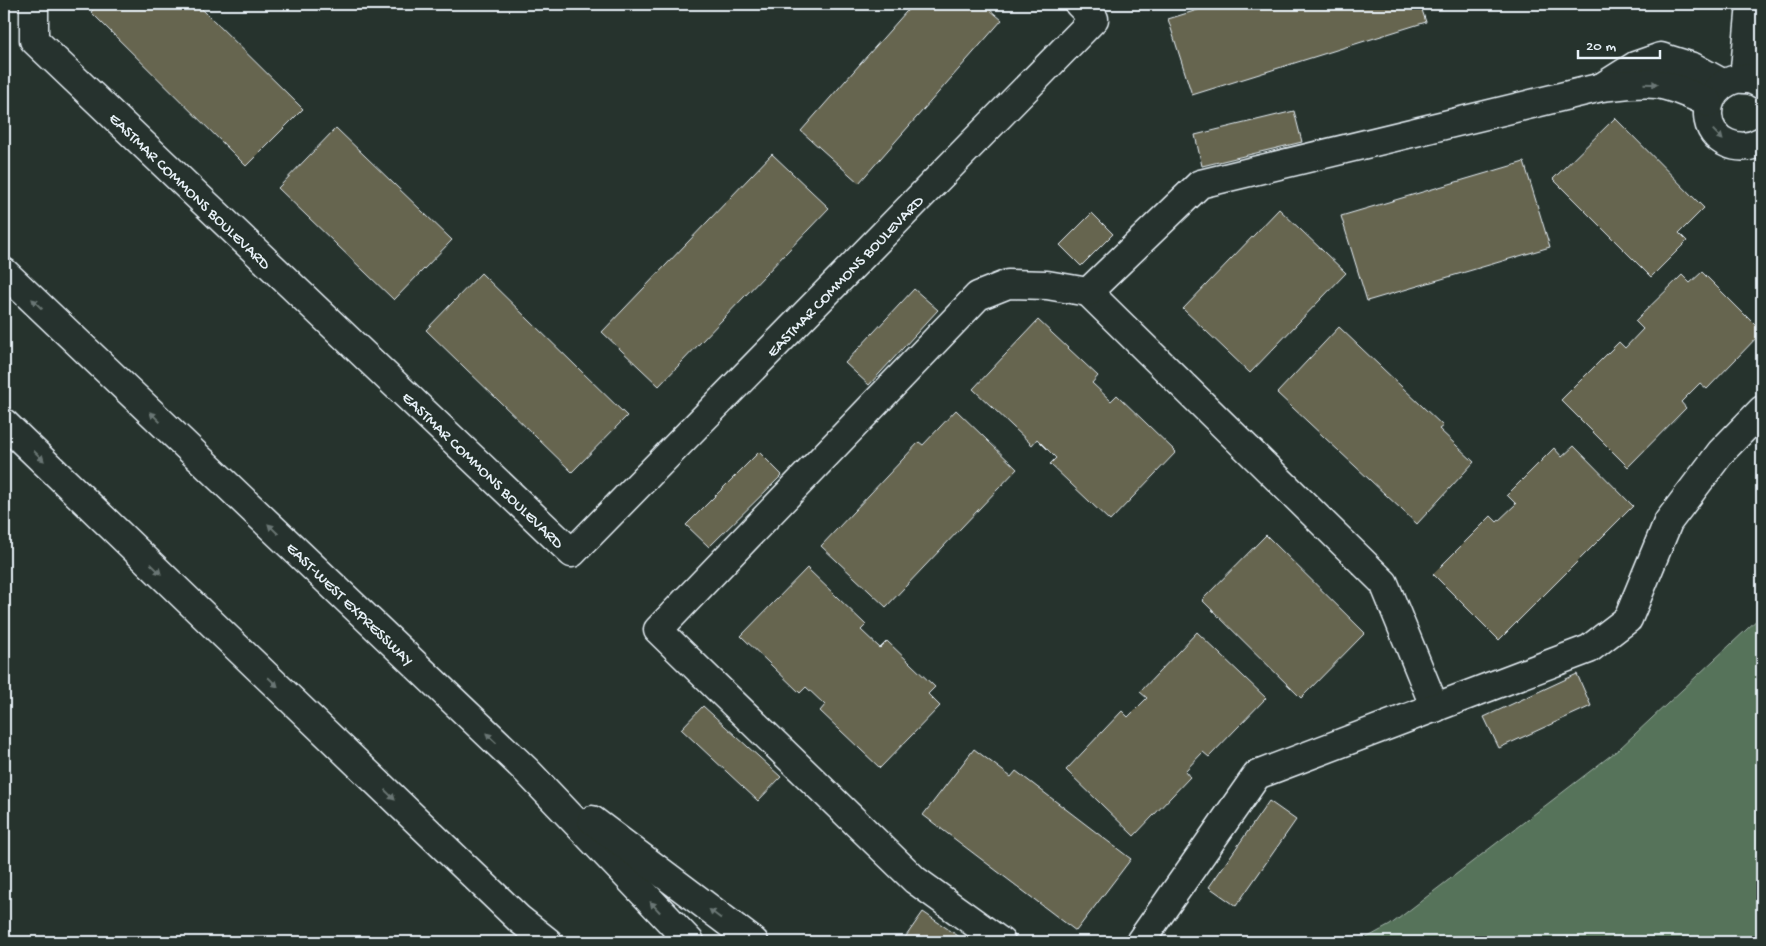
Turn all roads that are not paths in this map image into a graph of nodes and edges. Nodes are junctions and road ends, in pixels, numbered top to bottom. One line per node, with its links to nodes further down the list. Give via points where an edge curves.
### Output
1 (34, 4): 3 (main road, EASTMAR COMMONS BOULEVARD, via 34,40 572,553)
2 (1751, 4): 4 (main road)
3 (1094, 9)
4 (1735, 88): 5 (main road, one-way to 5, via 1708,116 1712,128 1730,145 1743,147); 7 (main road, via 1681,91 1658,84 1602,87 1200,184)
5 (1762, 141)
6 (4, 272): 11 (main road, EAST-WEST EXPRESSWAY, one-way to 6)
7 (1088, 292): 10 (main road, via 1384,583); 17 (main road, via 1047,285 1008,284 978,296 658,630 915,880)
8 (1762, 410): 10 (main road, via 1721,452 1668,522 1628,619 1589,649)
9 (4, 422): 12 (main road, one-way to 12)
10 (1435, 708): 18 (main road, via 1257,776)
11 (527, 771): 15 (main road, EAST-WEST EXPRESSWAY, one-way to 11); 16 (main road, one-way to 11)
12 (519, 919): 13 (main road); 14 (main road)
13 (535, 942)
14 (548, 942)
15 (690, 942)
16 (754, 942)
17 (1001, 942)
18 (1140, 942)

